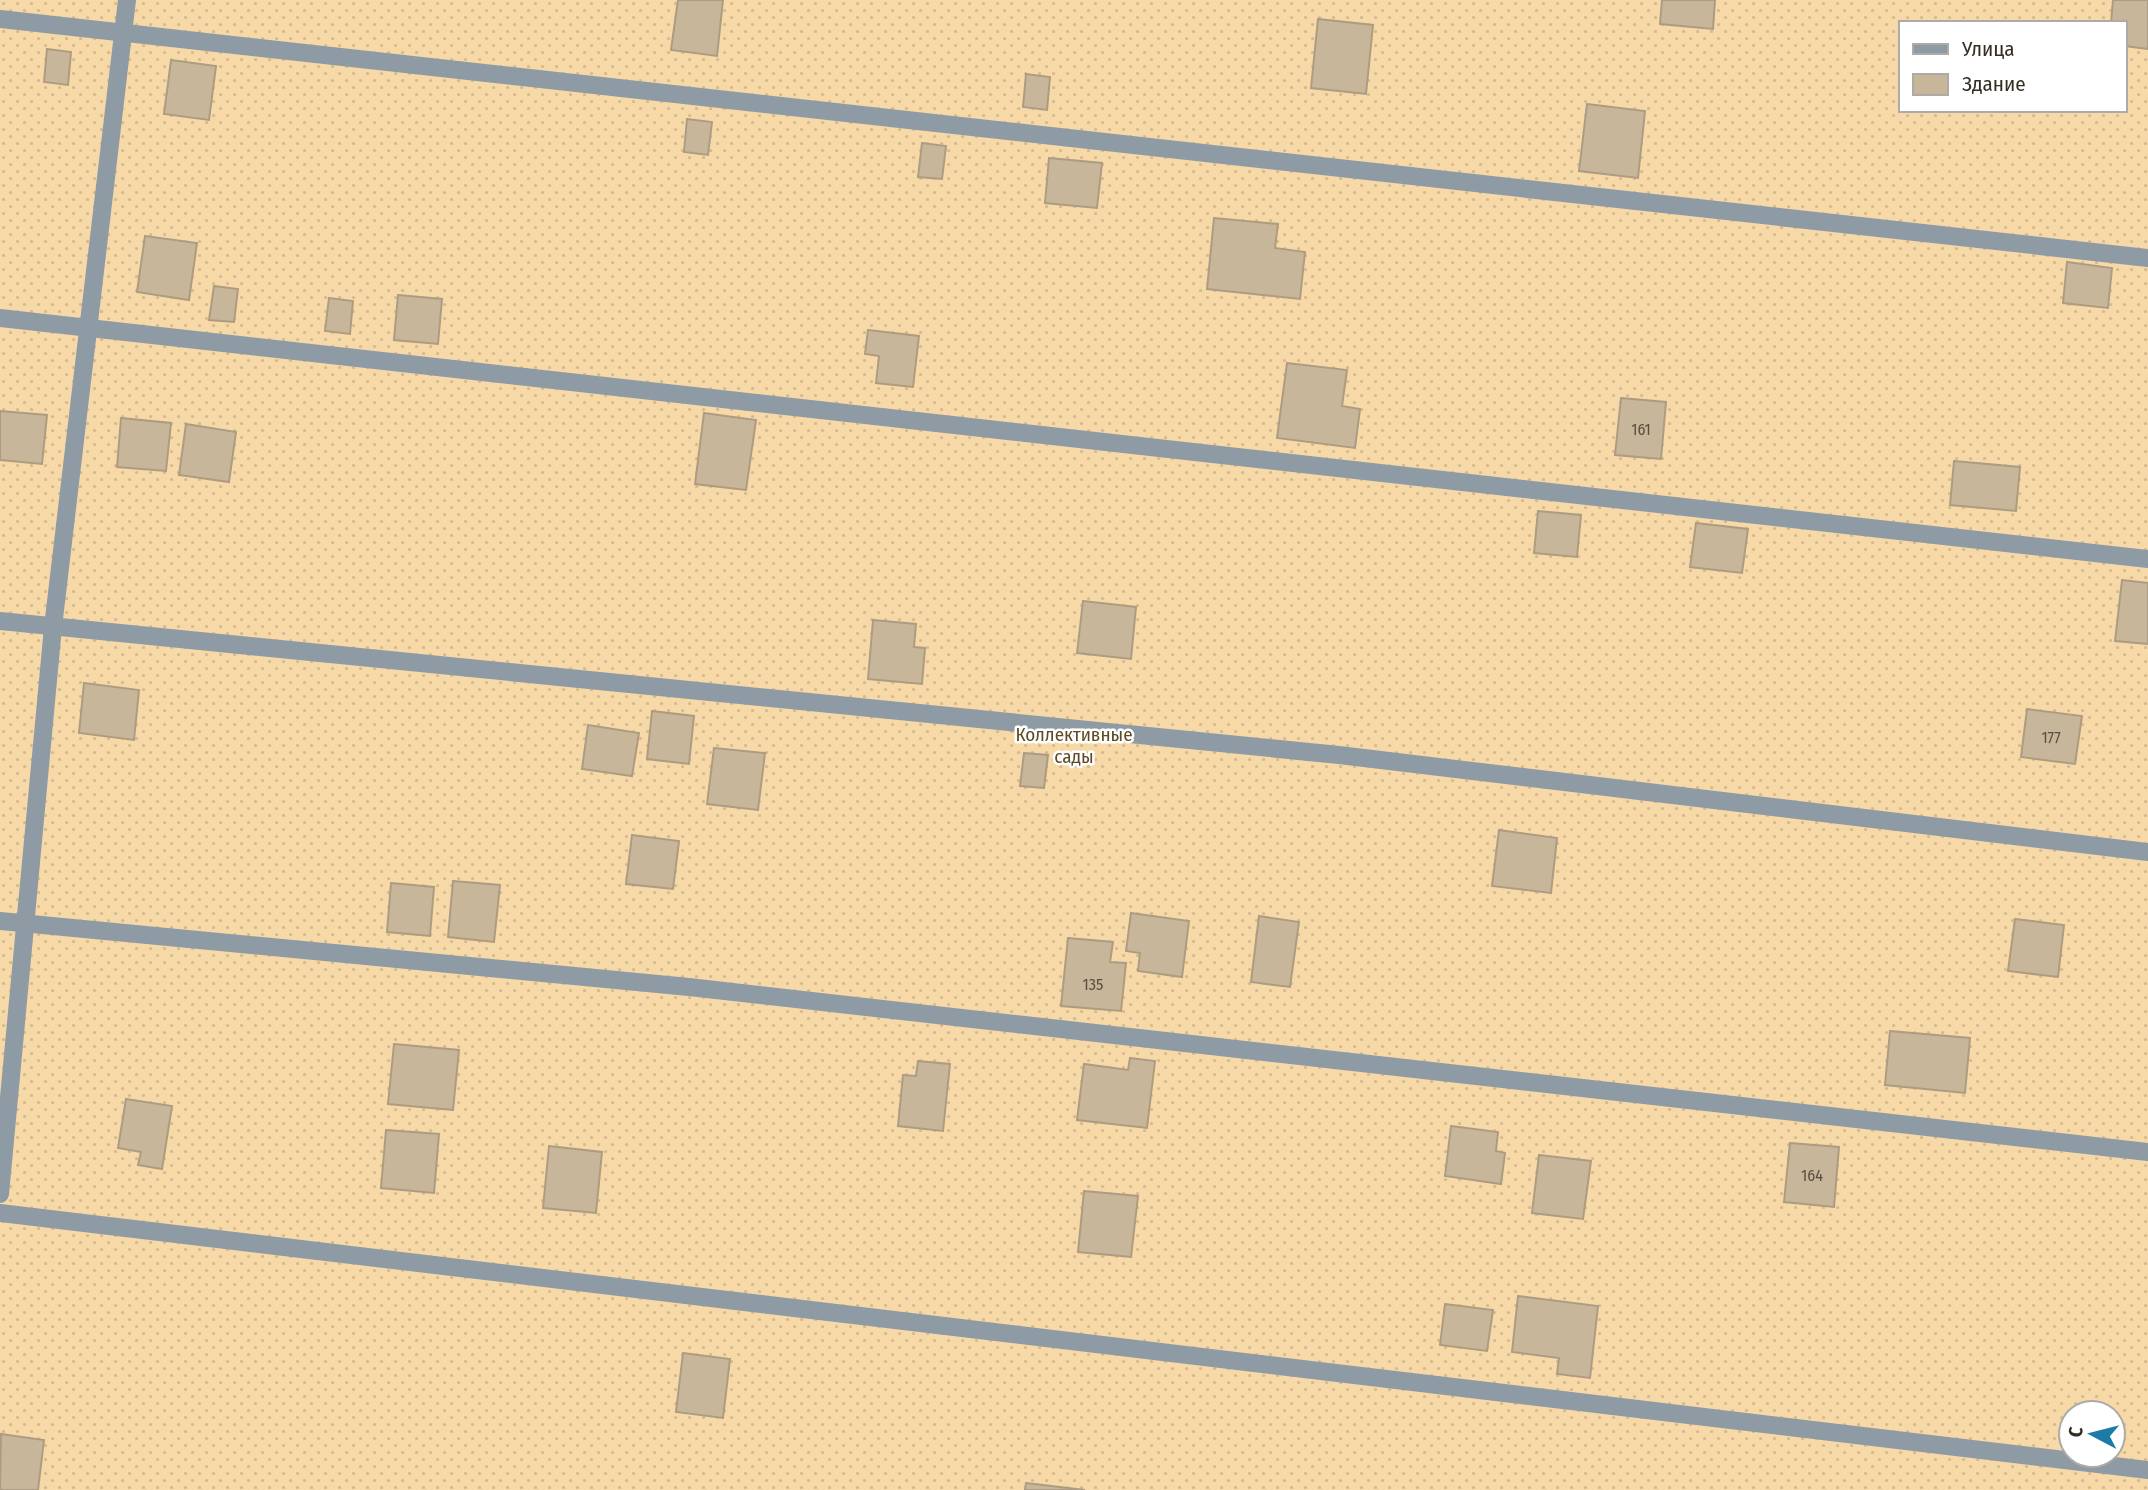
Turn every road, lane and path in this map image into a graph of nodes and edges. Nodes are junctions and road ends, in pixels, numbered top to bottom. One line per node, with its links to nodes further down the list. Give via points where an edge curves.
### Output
1 (127, 0): 3 (street)
2 (0, 19): 3 (street)
3 (123, 33): 4 (street); 6 (street)
4 (2148, 258)
5 (0, 318): 6 (street)
6 (89, 329): 7 (street); 9 (street)
7 (2148, 559)
8 (0, 621): 9 (street)
9 (53, 627): 10 (street, via 1339,755); 12 (street)
10 (2148, 852)
11 (0, 921): 12 (street)
12 (26, 924): 13 (street, via 689,987); 14 (street)
13 (2148, 1152)
14 (0, 1194)
15 (0, 1213): 16 (street)
16 (2148, 1470)

